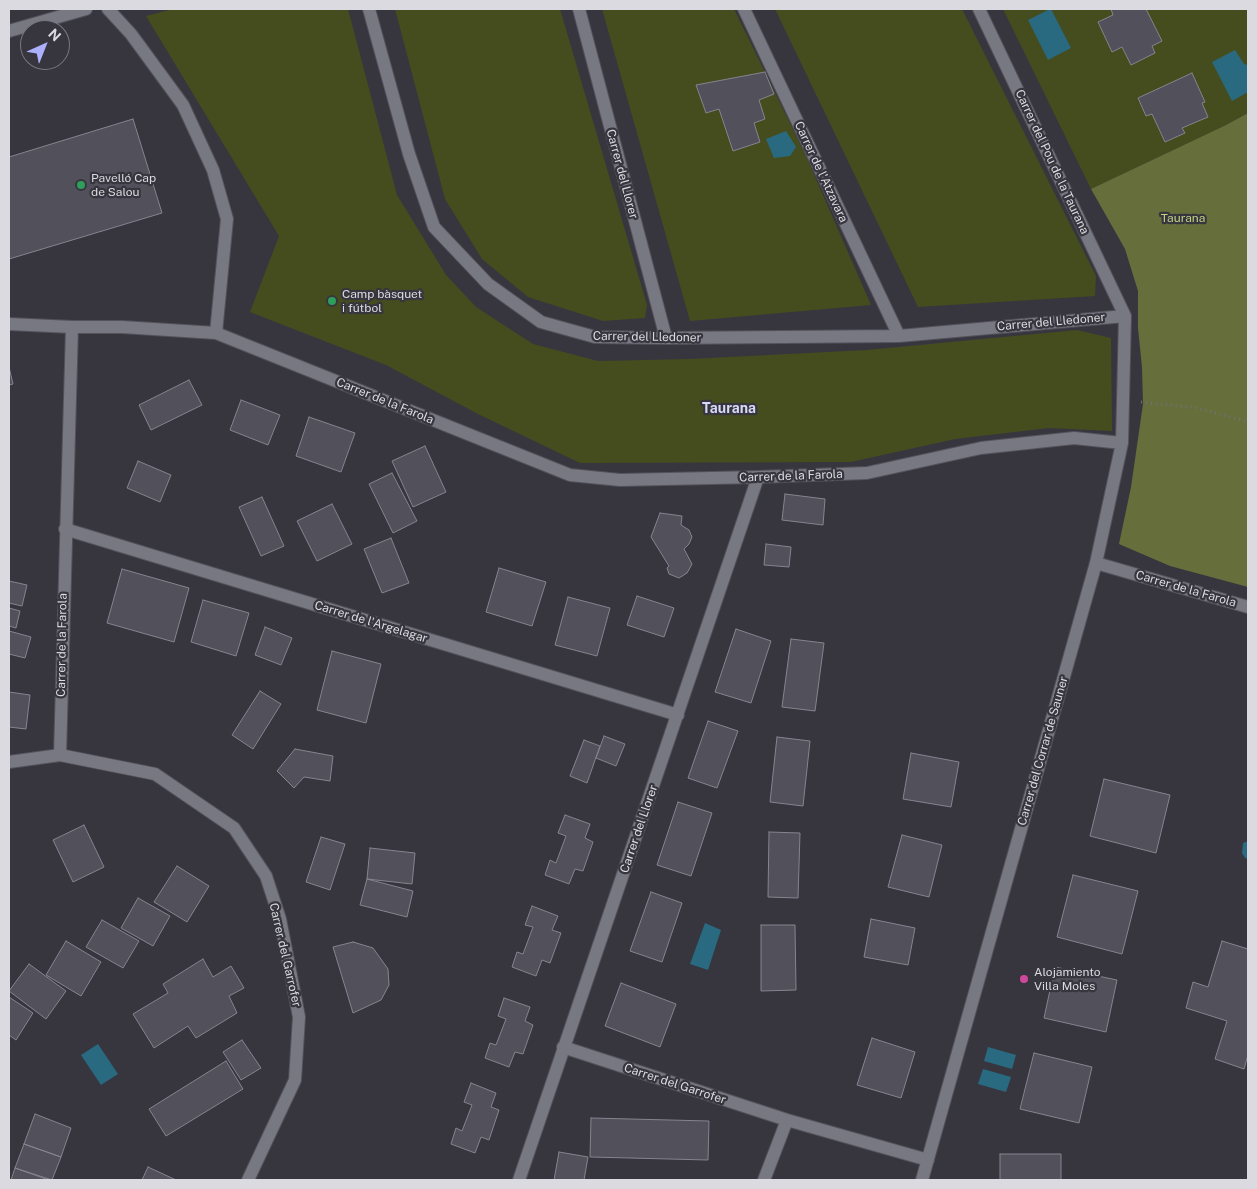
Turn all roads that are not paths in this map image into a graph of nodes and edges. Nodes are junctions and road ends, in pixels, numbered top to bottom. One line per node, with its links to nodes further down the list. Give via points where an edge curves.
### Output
1 (86, 9): 7 (street)
2 (108, 9): 11 (street, via 131,34 183,105 213,170 227,219)
3 (369, 9): 13 (street, Carrer del Lledoner, via 409,154 434,227 488,284 541,322 595,337)
4 (579, 9): 13 (street, Carrer del Llorer)
5 (744, 9): 12 (street, Carrer de l'Atzavara)
6 (979, 9): 8 (street, Carrer del Pou de la Taurana)
7 (9, 31)
8 (1125, 316): 12 (street, Carrer del Lledoner); 14 (street, Carrer del Corrar de Sauner)
9 (9, 324): 10 (street)
10 (72, 327): 11 (street, Carrer de la Farola); 16 (street, Carrer de la Farola)
11 (216, 333): 15 (street, Carrer de la Farola, via 570,475 620,480)
12 (899, 336): 13 (street, Carrer del Lledoner)
13 (666, 338)
14 (1122, 443): 15 (street, Carrer de la Farola, via 1074,438 980,448 867,473); 17 (street, Carrer del Corrar de Sauner)
15 (758, 477): 19 (street, Carrer del Llorer)
16 (65, 529): 19 (street, Carrer de l'Argelagar); 20 (street, Carrer de la Farola)
17 (1096, 563): 18 (street, Carrer de la Farola); 24 (street, Carrer del Corrar de Sauner)
18 (1248, 607)
19 (678, 715): 22 (street, Carrer del Llorer)
20 (60, 755): 21 (street, Carrer del Garrofer); 25 (street, Carrer del Garrofer, via 155,774 234,828 266,876 280,919 299,1017 295,1080)
21 (9, 762)
22 (563, 1047): 23 (street, Carrer del Garrofer); 26 (street, Carrer del Llorer)
23 (787, 1120): 24 (street, Carrer del Garrofer); 27 (street)
24 (928, 1160): 28 (street, Carrer del Corrar de Sauner)
25 (252, 1179)
26 (519, 1180)
27 (764, 1180)
28 (922, 1180)

